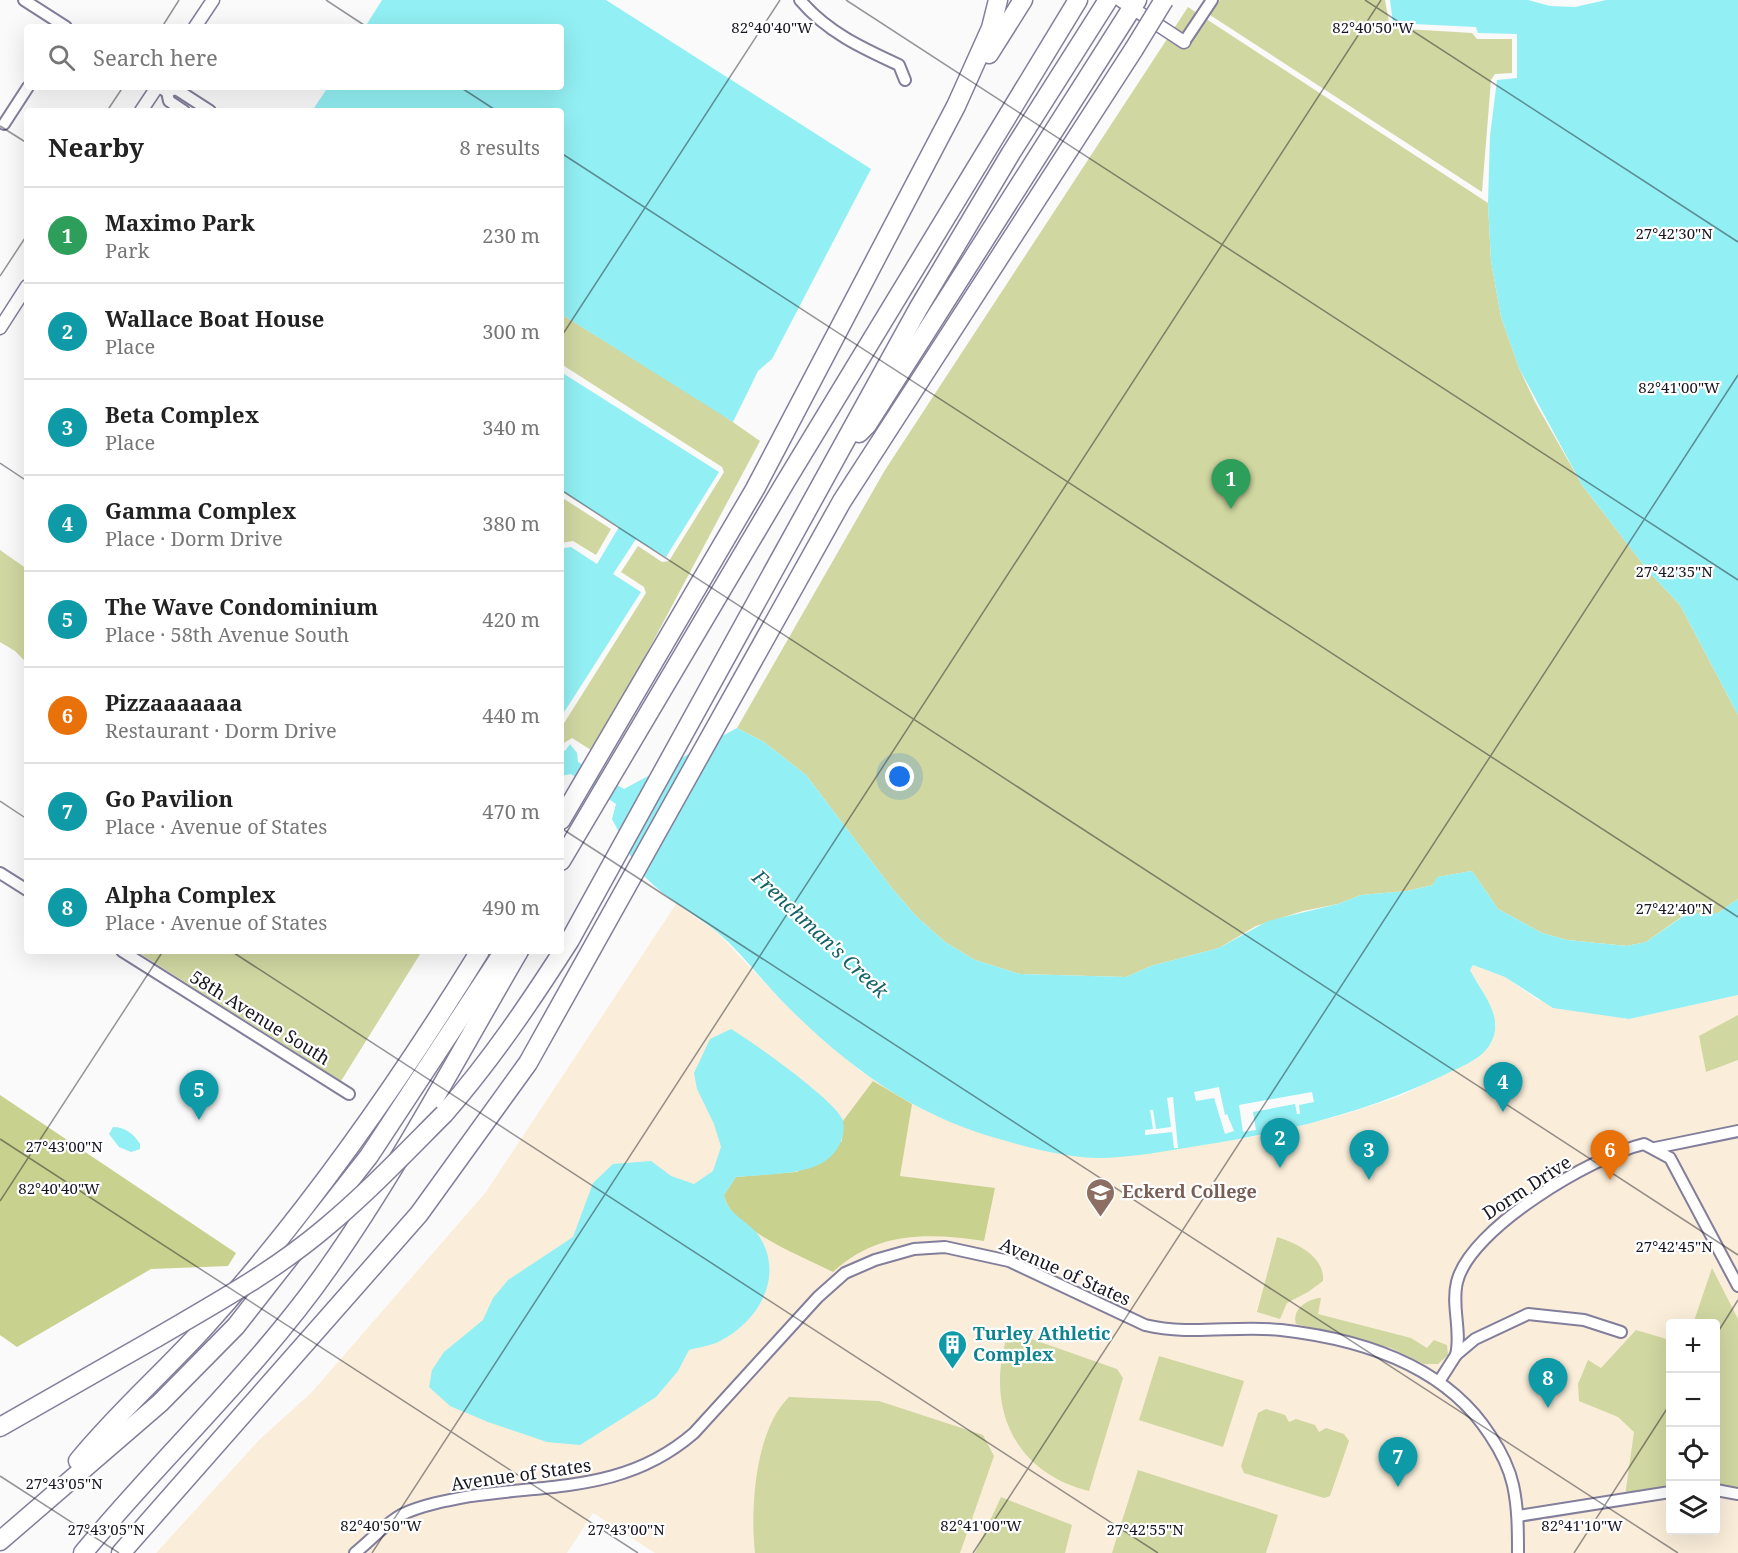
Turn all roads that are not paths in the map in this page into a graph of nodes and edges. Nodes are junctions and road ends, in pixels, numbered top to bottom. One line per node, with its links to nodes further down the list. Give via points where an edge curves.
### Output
1 (24, 0): 11 (street)
2 (213, 0): 12 (street)
3 (800, 0): 14 (street, via 820,22 899,65)
4 (998, 0): 19 (highway, via 991,28)
5 (1023, 0): 19 (highway)
6 (1108, 0): 26 (highway, via 918,309)
7 (1164, 0): 52 (highway, bridge, via 842,501 528,1063 426,1205 364,1280)
8 (1212, 0): 13 (street)
9 (1130, 3): 13 (street); 26 (highway, via 867,425)
10 (1076, 4): 28 (highway)
11 (61, 24)
12 (197, 24)
13 (1184, 42)
14 (905, 80)
15 (26, 90): 23 (street)
16 (160, 90): 20 (street)
17 (162, 90): 21 (street)
18 (178, 90): 22 (street)
19 (956, 106): 27 (highway, via 755,489)
20 (144, 108)
21 (179, 108)
22 (205, 108)
23 (4, 124)
24 (24, 291): 25 (street)
25 (0, 328)
26 (838, 453): 31 (highway, bridge)
27 (564, 815)
28 (564, 856)
29 (0, 873): 30 (street)
30 (24, 888)
31 (564, 947)
32 (127, 954): 37 (street, 58th Avenue South)
33 (478, 954): 48 (highway, via 418,1051 309,1202 203,1329 94,1441)
34 (502, 954): 48 (highway, via 369,1156 236,1326 160,1403)
35 (517, 954): 51 (highway, via 328,1268 279,1332)
36 (560, 954): 44 (highway, bridge, via 523,1015 444,1114 371,1189 323,1230 254,1281)
37 (349, 1094)
38 (1738, 1131): 39 (street, Dorm Drive)
39 (1655, 1148): 40 (street, via 1670,1158 1680,1174); 42 (street, Dorm Drive, via 1644,1144 1620,1149 1521,1207 1492,1229 1467,1257 1457,1281)
40 (1738, 1286)
41 (1620, 1332): 42 (street, via 1584,1320 1528,1314 1475,1339)
42 (1456, 1355): 43 (street)
43 (1440, 1380): 49 (street, Avenue of States, via 1466,1403 1502,1453 1513,1483); 53 (street, Avenue of States, via 1398,1359 1341,1341 1281,1330 1168,1331 1120,1316 1009,1261 945,1247 914,1249 845,1273 672,1452 609,1479 450,1500 401,1515)
44 (0, 1427)
45 (1720, 1491): 47 (street)
46 (1666, 1493): 49 (street)
47 (1738, 1494)
48 (50, 1495): 50 (highway)
49 (1518, 1516): 54 (street, Avenue of States)
50 (0, 1541)
51 (83, 1553)
52 (121, 1553)
53 (355, 1553)
54 (1518, 1553)

